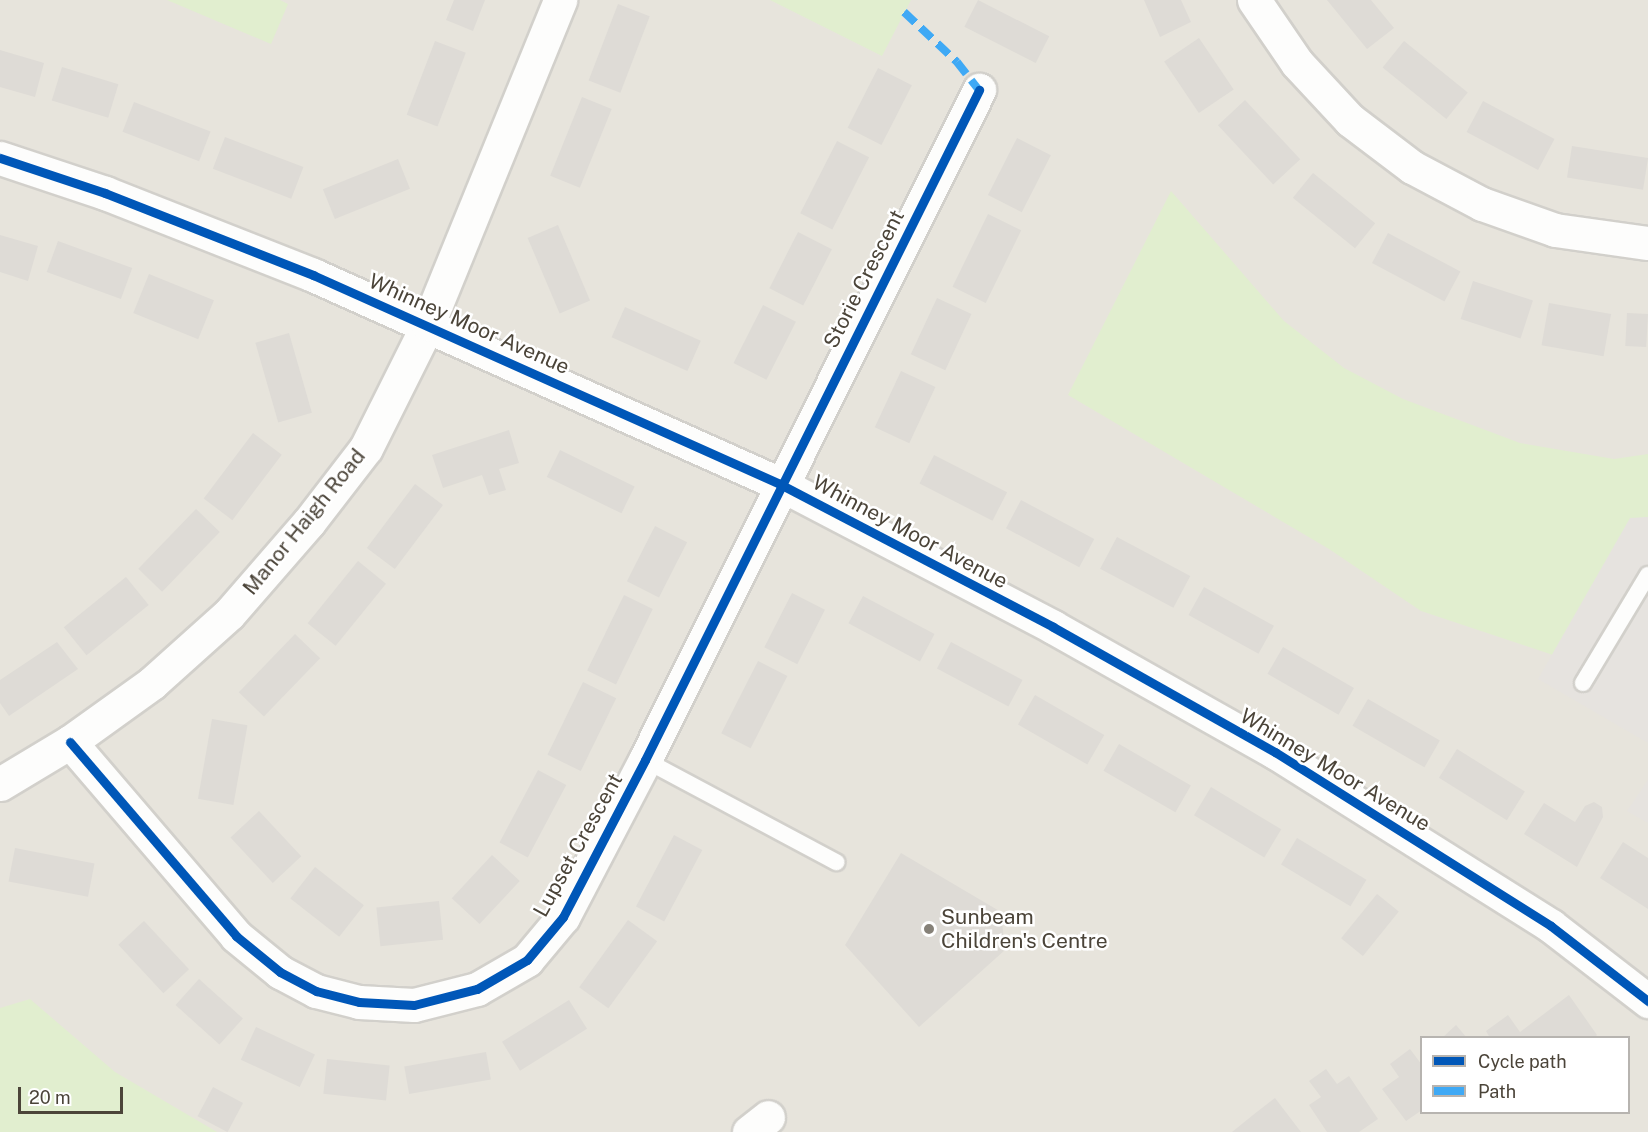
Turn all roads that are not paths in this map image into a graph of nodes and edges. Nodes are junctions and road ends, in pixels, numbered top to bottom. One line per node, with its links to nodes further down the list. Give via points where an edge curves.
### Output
1 (560, 0): 6 (street, Manor Haigh Road)
2 (1254, 0): 5 (street, via 1297,63 1350,120 1412,167 1482,204 1556,230)
3 (979, 90): 7 (street, Storie Crescent)
4 (0, 158): 6 (street, Whinney Moor Avenue, via 105,193)
5 (1648, 243)
6 (429, 324): 7 (street, Whinney Moor Avenue); 10 (street, Manor Haigh Road, via 366,448 309,522 229,614 152,683)
7 (780, 484): 11 (street, Lupset Crescent); 14 (street, Whinney Moor Avenue, via 1053,627 1275,752 1551,926)
8 (1648, 575): 9 (lane)
9 (1583, 683)
10 (70, 742): 11 (street, Lupset Crescent, via 236,936 280,972 316,991 359,1002 414,1005 477,989 527,960 563,917); 12 (street, Manor Haigh Road)
11 (645, 760): 13 (lane)
12 (0, 784)
13 (836, 862)
14 (1648, 1001)

